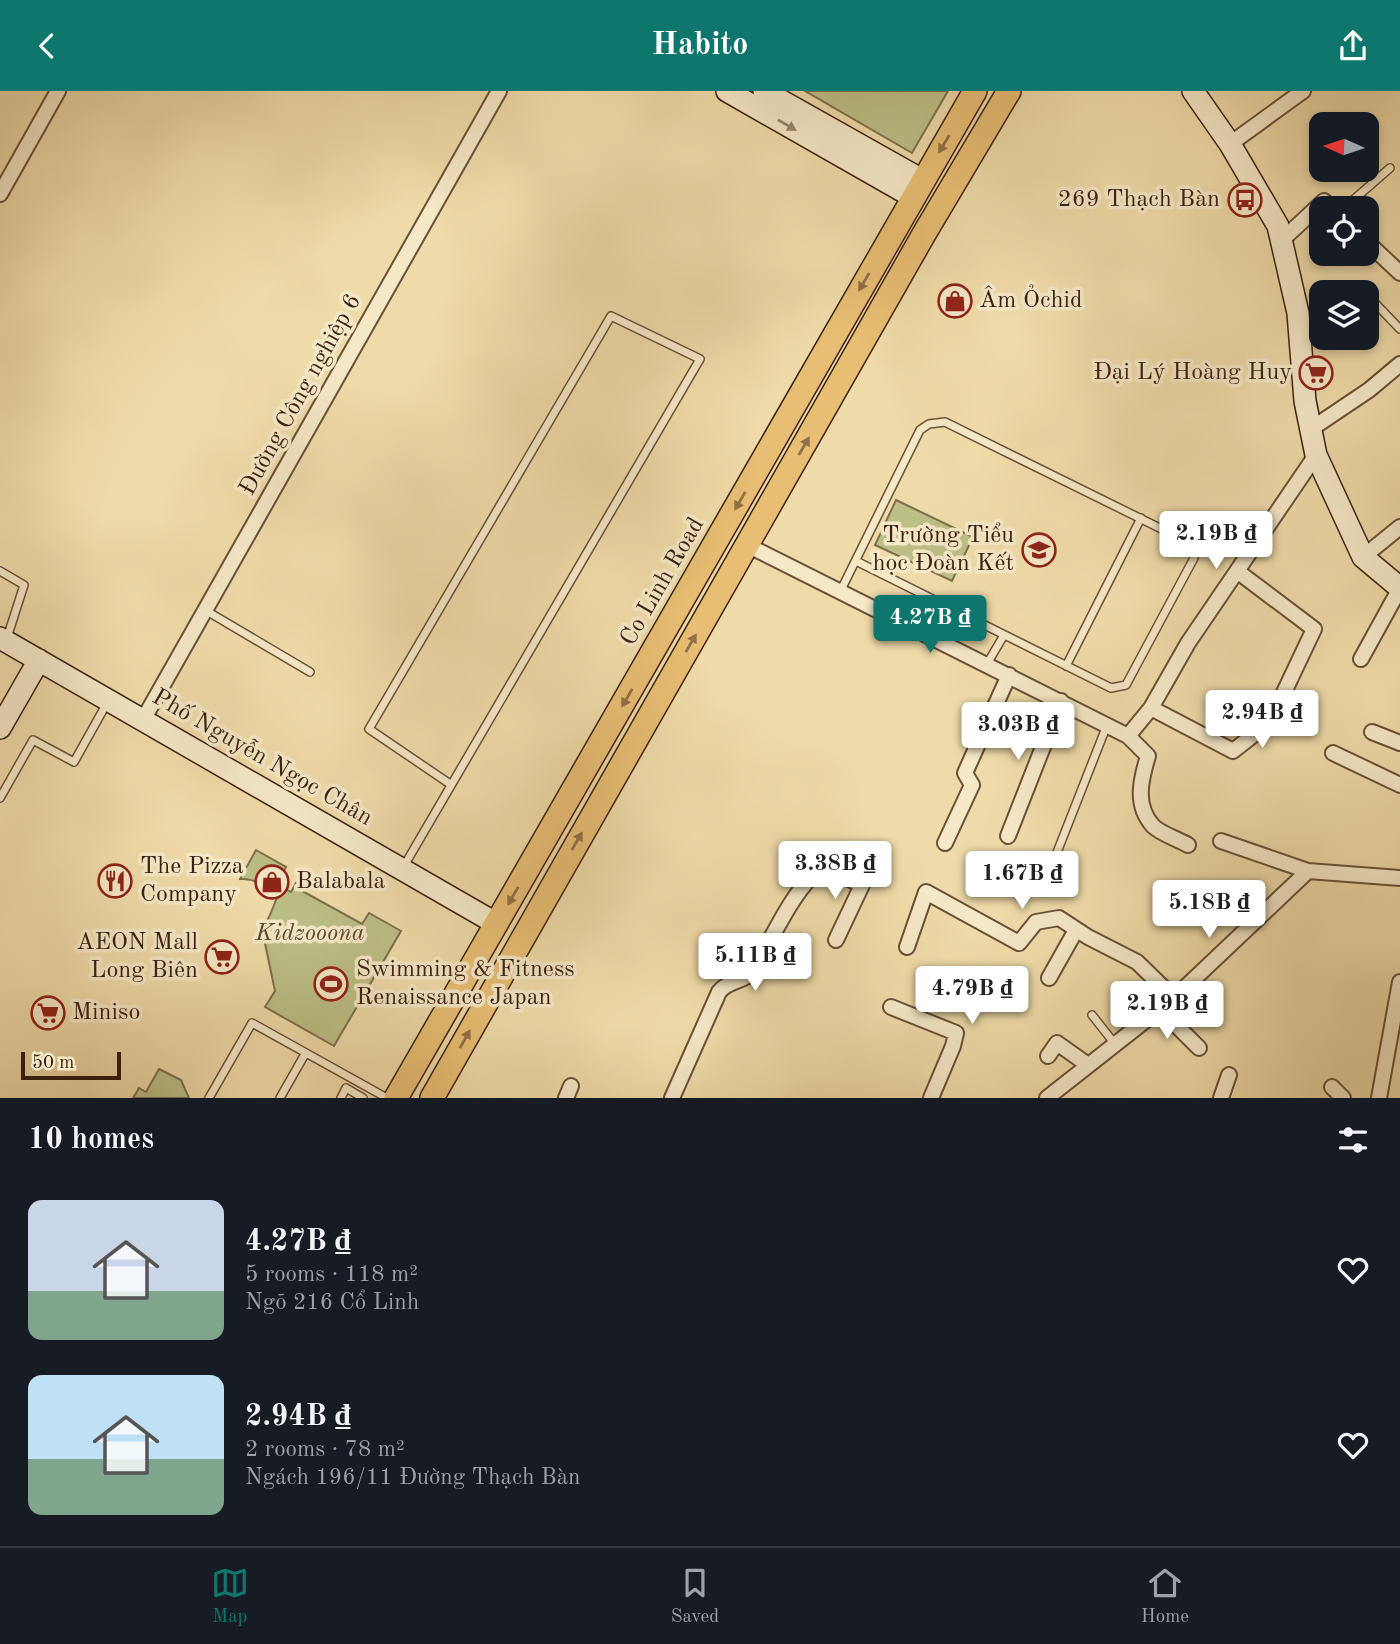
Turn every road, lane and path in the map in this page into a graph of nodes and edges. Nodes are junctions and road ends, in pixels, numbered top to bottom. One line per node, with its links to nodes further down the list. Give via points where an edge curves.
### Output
1 (58, 91): 12 (street)
2 (499, 91): 32 (street, Đường Công nghiệp 6)
3 (727, 91): 11 (street, one-way to 11)
4 (764, 91): 11 (street)
5 (975, 91): 11 (main road, Co Linh Road, one-way to 11)
6 (1009, 91): 25 (main road, one-way to 6)
7 (1193, 91): 9 (street)
8 (1304, 91): 9 (street)
9 (1230, 144): 15 (street, via 1279,226)
10 (1390, 168): 13 (lane)
11 (917, 189): 62 (main road, Co Linh Road, one-way to 62)
12 (0, 194)
13 (1358, 196)
14 (1309, 215): 15 (street)
15 (1282, 240): 21 (street, via 1298,313)
16 (1379, 253): 17 (street)
17 (1400, 273)
18 (1379, 307): 19 (lane)
19 (1400, 329)
20 (1400, 363): 21 (street)
21 (1311, 429): 22 (street)
22 (1316, 455): 26 (street); 29 (street)
23 (1141, 518): 27 (lane, via 937,421 920,430); 38 (lane); 38 (lane, via 1194,545 1194,558 1126,685 1111,688)
24 (1400, 527): 26 (street)
25 (747, 545): 31 (street); 85 (main road, one-way to 25)
26 (1363, 557): 30 (street)
27 (856, 561): 31 (lane); 33 (lane)
28 (0, 571): 34 (lane, via 24,585)
29 (1237, 571): 43 (street); 43 (street, via 1314,629 1269,722 1233,751)
30 (1400, 588): 35 (street)
31 (840, 591): 37 (street)
32 (205, 610): 39 (lane); 44 (street, Đường Công nghiệp 6)
33 (1004, 635): 37 (lane); 38 (lane)
34 (3, 640): 36 (street, Phố Nguyễn Ngọc Chân)
35 (1361, 659)
36 (38, 660): 41 (street, Phố Nguyễn Ngọc Chân); 46 (street)
37 (987, 664): 40 (street)
38 (1066, 666)
39 (310, 672)
40 (1009, 675): 42 (street); 56 (street, via 965,773 972,785)
41 (108, 700): 44 (street, Phố Nguyễn Ngọc Chân); 53 (lane, via 74,762 33,740)
42 (1061, 701): 45 (street); 54 (street)
43 (1151, 708): 48 (street)
44 (143, 720): 59 (street, Phố Nguyễn Ngọc Chân)
45 (1107, 724): 48 (street); 58 (lane)
46 (0, 728)
47 (1372, 732): 49 (street)
48 (1128, 736): 57 (street, via 1149,756 1139,785 1143,807 1154,827)
49 (1400, 743)
50 (1333, 753): 52 (street)
51 (450, 784): 51 (lane, via 369,729 611,316 700,359); 59 (lane)
52 (1400, 785)
53 (0, 798)
54 (1008, 836)
55 (1221, 841): 60 (street)
56 (945, 843)
57 (1188, 845)
58 (1054, 860)
59 (402, 870): 62 (street, Phố Nguyễn Ngọc Chân)
60 (1308, 871): 61 (street); 68 (street)
61 (1400, 878)
62 (497, 924): 84 (main road, Co Linh Road)
63 (1076, 930): 65 (street, via 1059,918 1036,922 1019,943 926,892); 66 (street); 68 (street, via 1137,962)
64 (836, 940): 86 (street, via 862,885 824,867 807,878 753,972 719,992)
65 (906, 947)
66 (1049, 978)
67 (1400, 982): 91 (street)
68 (1174, 997): 70 (street)
69 (891, 1007): 87 (street, via 956,1033)
70 (1160, 1009): 72 (street); 73 (street)
71 (1092, 1015): 72 (lane)
72 (1115, 1044): 76 (street)
73 (1199, 1048)
74 (305, 1054): 79 (lane, via 253,1023); 80 (lane); 83 (lane)
75 (1048, 1056): 76 (street, via 1057,1043)
76 (1088, 1065): 88 (street)
77 (1229, 1076): 89 (street)
78 (1332, 1087): 90 (street)
79 (209, 1098)
80 (280, 1098)
81 (341, 1098): 82 (lane, via 346,1088)
82 (363, 1098)
83 (387, 1098)
84 (396, 1098)
85 (432, 1098)
86 (672, 1098)
87 (931, 1098)
88 (1046, 1098)
89 (1221, 1098)
90 (1343, 1098)
91 (1379, 1098)

